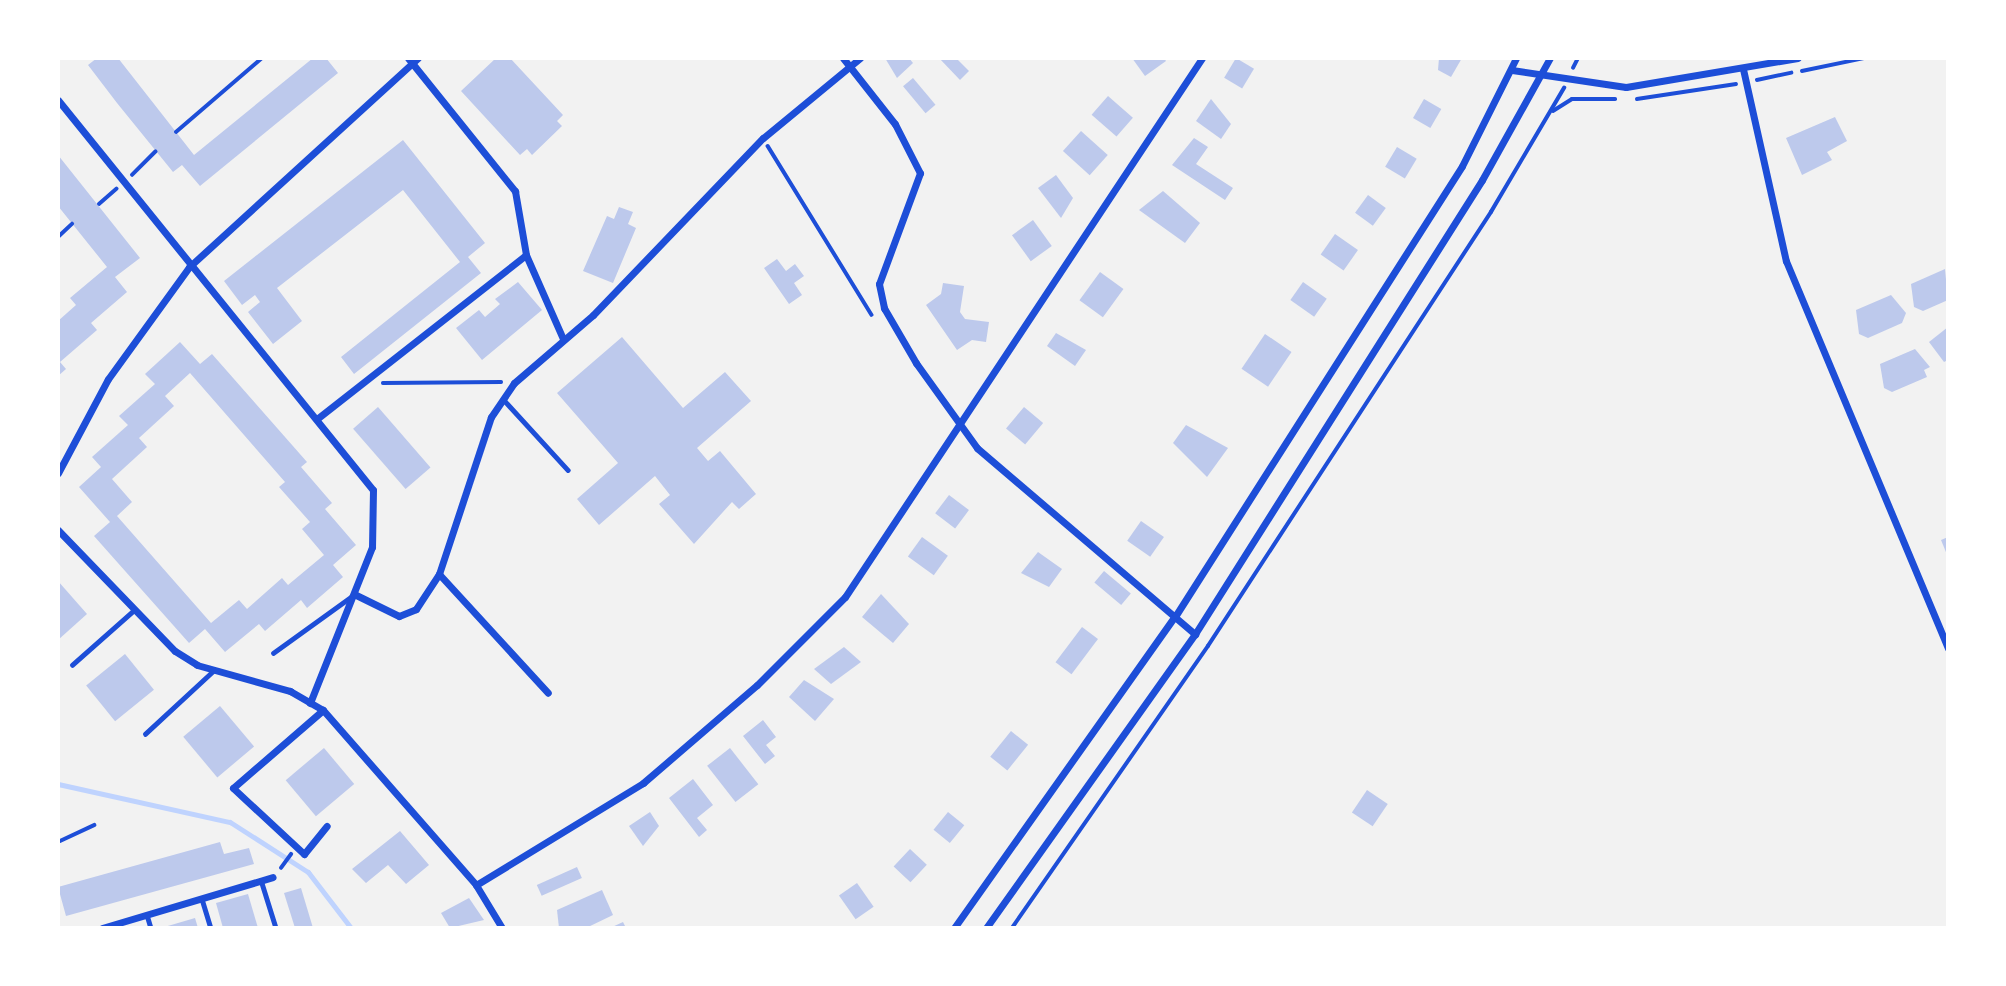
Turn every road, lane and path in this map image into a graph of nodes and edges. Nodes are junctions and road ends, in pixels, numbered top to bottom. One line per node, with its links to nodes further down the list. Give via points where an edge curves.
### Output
1 (262, 58): 19 (path)
2 (843, 58): 10 (street)
3 (860, 58): 10 (street)
4 (1202, 58): 31 (street)
5 (1516, 58): 13 (street)
6 (1550, 58): 14 (street)
7 (1754, 58): 11 (lane)
8 (1798, 58): 11 (street)
9 (413, 59): 23 (street, via 515,191); 24 (street)
10 (850, 66): 20 (street); 31 (street, via 895,124 920,173 878,284 880,297)
11 (1755, 67): 12 (street)
12 (1743, 69): 14 (street, via 1626,87); 40 (street, via 1786,261)
13 (1512, 70): 14 (street); 38 (street, via 1462,166)
14 (1542, 76): 39 (street)
15 (1564, 89): 18 (path)
16 (1593, 98): 18 (path, via 1569,100)
17 (58, 100): 24 (street)
18 (1547, 119): 64 (path, via 1208,646)
19 (176, 132)
20 (763, 138): 25 (path); 26 (street)
21 (72, 224): 22 (path)
22 (58, 237)
23 (526, 255): 26 (street); 28 (street)
24 (189, 267): 30 (street); 33 (street, via 107,379)
25 (862, 298)
26 (563, 339): 27 (street)
27 (514, 383): 28 (path); 29 (street)
28 (362, 387): 30 (street)
29 (502, 398): 32 (lane); 35 (street, via 477,454)
30 (318, 418): 36 (street, via 373,489 376,533)
31 (960, 428): 38 (street); 54 (street, via 845,597 757,685 615,802)
32 (568, 470)
33 (58, 473)
34 (58, 530): 37 (street)
35 (439, 574): 36 (street, via 408,614); 44 (street)
36 (354, 594): 41 (lane); 45 (street)
37 (133, 611): 42 (lane); 43 (street, via 175,651)
38 (1176, 615): 39 (street); 62 (street)
39 (1195, 634): 63 (street)
40 (1948, 648)
41 (273, 653)
42 (72, 665)
43 (214, 670): 45 (street, via 266,681); 47 (lane)
44 (548, 693)
45 (310, 703): 46 (street)
46 (323, 710): 49 (street, via 233,788 304,854); 54 (street)
47 (145, 734)
48 (94, 825): 50 (path)
49 (327, 826)
50 (58, 842)
51 (289, 857): 52 (path)
52 (276, 875): 53 (street)
53 (261, 879): 55 (street); 60 (lane)
54 (476, 885): 61 (street)
55 (202, 898): 56 (street); 59 (lane)
56 (147, 915): 57 (street); 58 (lane)
57 (108, 927)
58 (151, 928)
59 (211, 928)
60 (276, 928)
61 (502, 928)
62 (954, 928)
63 (986, 928)
64 (1013, 928)

